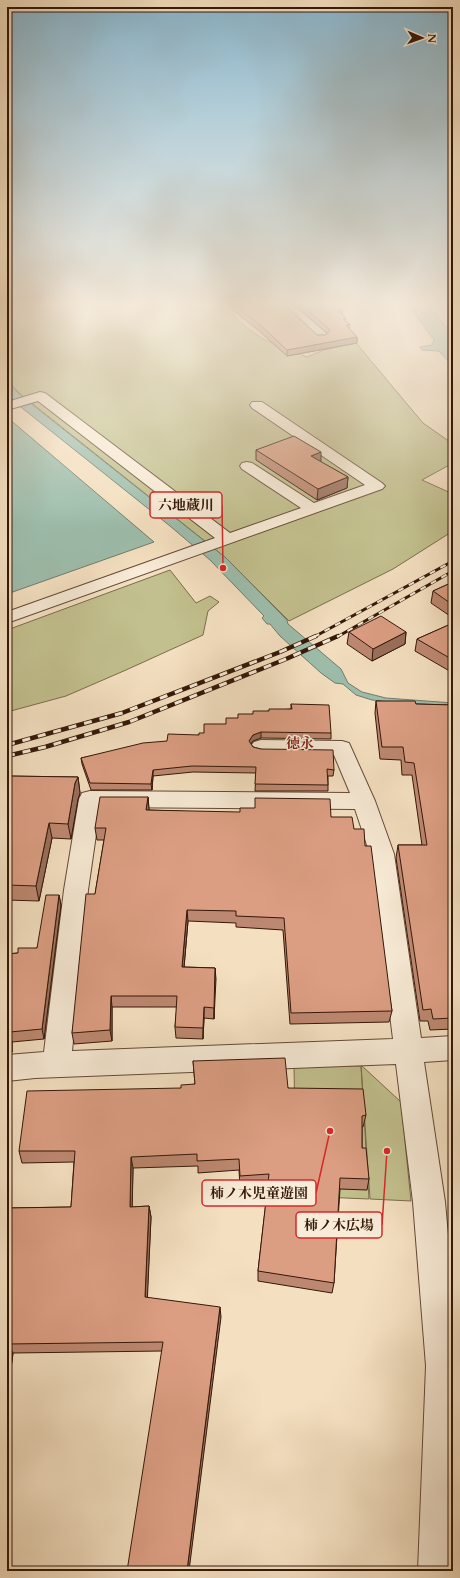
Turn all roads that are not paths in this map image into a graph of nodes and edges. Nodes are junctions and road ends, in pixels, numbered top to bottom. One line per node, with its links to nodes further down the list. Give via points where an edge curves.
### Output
1 (10, 405): 5 (street, via 40,396)
2 (257, 405): 4 (street, via 377,486)
3 (247, 466): 4 (street)
4 (314, 509): 5 (street)
5 (220, 542): 6 (street)
6 (7, 618)
7 (261, 747): 8 (street, via 342,748)
8 (364, 801): 10 (street, via 382,854); 11 (street, via 90,799 76,890)
9 (453, 1048): 10 (street)
10 (409, 1051): 11 (street); 13 (street)
11 (58, 1064): 12 (street)
12 (7, 1068)
13 (448, 1367): 14 (street)
14 (438, 1571)

